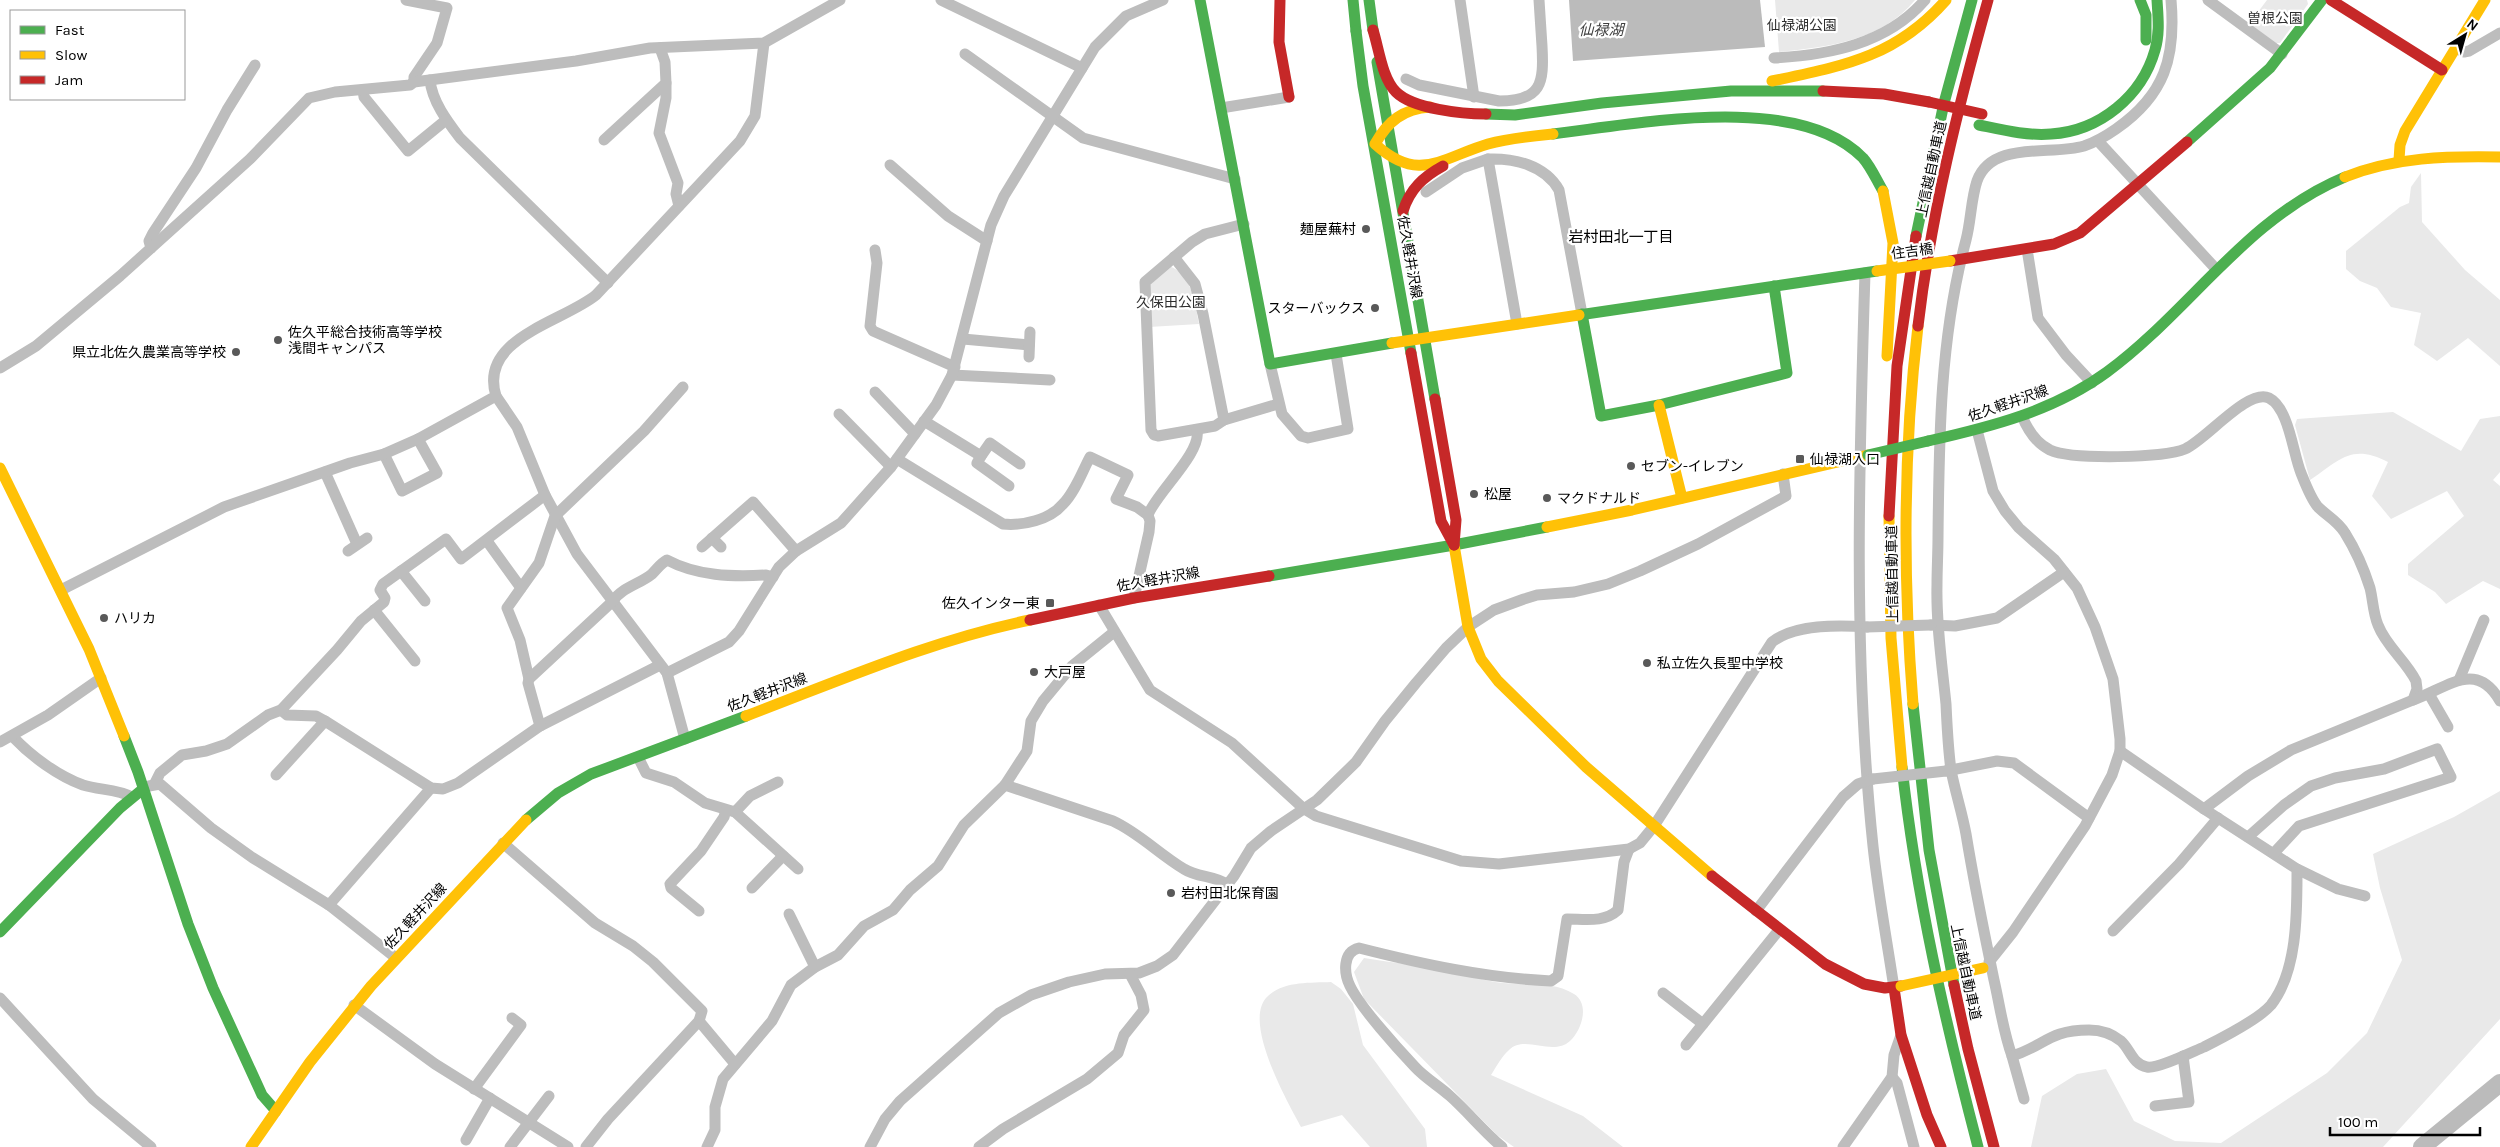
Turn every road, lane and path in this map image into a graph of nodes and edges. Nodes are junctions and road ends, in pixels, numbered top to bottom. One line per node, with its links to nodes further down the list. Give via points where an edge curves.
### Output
1 (406, 0): 36 (street, via 448,8 437,43 414,77)
2 (840, 0): 25 (street)
3 (941, 0): 32 (street)
4 (1163, 0): 32 (street, via 1114,26)
5 (1200, 0): 45 (main road)
6 (1280, 0): 41 (main road, via 1279,42)
7 (1353, 0): 57 (main road, 佐久軽井沢線, via 1363,86)
8 (1369, 0): 23 (main road)
9 (1460, 0): 40 (street)
10 (1539, 0): 40 (street, via 1543,73 1538,87 1531,94 1511,101)
11 (1925, 0): 30 (street, via 1899,24 1870,39 1827,52)
12 (1946, 0): 39 (main road, via 1921,28 1883,52)
13 (1972, 0): 118 (main road, 上信越自動車道, via 1948,92 1913,256 1893,419)
14 (1988, 0): 74 (main road, 上信越自動車道, via 1963,96)
15 (2140, 0): 53 (main road, via 2146,15 2146,38 2131,76 2111,100 2098,109)
16 (2157, 0): 51 (main road, via 2160,27 2153,59 2140,85 2108,116 2083,128 2054,134 2022,132)
17 (2171, 0): 56 (street, via 2174,31 2158,87 2127,122)
18 (2208, 0): 29 (street)
19 (2322, 0): 29 (main road, 住吉橋)
20 (2331, 0): 33 (main road)
21 (2480, 2): 27 (main road)
22 (2000, 6): 74 (main road, via 1979,53)
23 (1373, 30): 44 (main road, via 1392,88 1409,100); 54 (main road, 佐久軽井沢線)
24 (2500, 33): 27 (street, via 2469,51)
25 (764, 43): 26 (street); 67 (street, via 753,122 735,147)
26 (660, 48): 35 (street); 37 (street)
27 (2456, 48): 33 (main road)
28 (965, 54): 48 (street)
29 (2282, 54): 65 (main road, 住吉橋)
30 (1774, 58)
31 (254, 66): 71 (street, via 196,168 153,233 149,242)
32 (1082, 68): 48 (street)
33 (2442, 70): 62 (main road, via 2405,132)
34 (1406, 79): 40 (street, via 1419,86)
35 (430, 80): 36 (street); 49 (street)
36 (414, 82): 38 (street)
37 (666, 83): 55 (street); 67 (street, via 659,132 678,183)
38 (363, 90): 49 (street, via 364,97 408,151); 71 (street, via 309,98 250,159)
39 (1731, 91): 44 (main road, via 1500,116); 51 (main road, bridge, via 1884,94 1929,102)
40 (1474, 96)
41 (1290, 97): 45 (street)
42 (1767, 103): 46 (main road, via 1834,102)
43 (1744, 106): 50 (main road)
44 (1430, 107): 54 (main road, via 1409,109)
45 (1221, 108): 64 (main road)
46 (1913, 111)
47 (1927, 114): 51 (main road)
48 (1052, 117): 64 (street, via 1083,138); 70 (street, via 1004,196)
49 (446, 120): 79 (street, via 484,163)
50 (1673, 120): 58 (main road, via 1504,140); 118 (main road, via 1718,117 1805,124 1849,144 1862,155 1880,180 1892,228 1886,411)
51 (1981, 120): 52 (main road)
52 (2014, 120)
53 (2057, 121)
54 (1386, 124): 57 (main road); 60 (main road, 佐久軽井沢線)
55 (604, 140)
56 (2098, 141): 65 (street); 76 (street, via 2048,152 2010,153 1984,169 1977,181 1972,212)
57 (1375, 144): 60 (main road); 86 (main road, 佐久軽井沢線)
58 (1475, 148): 60 (main road, via 1424,166); 68 (main road, via 1417,182 1408,193)
59 (2500, 157): 62 (main road, 佐久軽井沢線, via 2447,154)
60 (1394, 159): 68 (main road, 佐久軽井沢線)
61 (1488, 159): 66 (street, via 1462,168); 81 (street, via 1511,160 1536,168 1555,183 1559,190); 82 (street)
62 (2399, 160): 77 (main road, 佐久軽井沢線, via 2341,178 2301,198 2259,228)
63 (890, 165): 70 (street, via 948,216)
64 (1235, 179): 69 (main road)
65 (2139, 185): 73 (main road, 住吉橋, via 2080,233 2054,244); 77 (street)
66 (1426, 192)
67 (679, 206): 79 (street)
68 (1402, 211): 85 (main road, 佐久軽井沢線)
69 (1244, 224): 75 (street, via 1205,234); 88 (main road)
70 (987, 241): 84 (street)
71 (151, 248): 89 (street, via 36,346)
72 (875, 250): 90 (street, via 877,263 870,326)
73 (2027, 250): 76 (main road, 住吉橋); 92 (street, via 2038,318)
74 (1929, 255): 230 (main road, 上信越自動車道, via 1916,340 1909,421 1906,604 1910,693 1918,784 1941,926 1956,1001)
75 (1174, 257): 100 (street, via 1195,284); 102 (street, via 1150,276 1143,288 1151,430 1158,436)
76 (1955, 261): 78 (main road, 住吉橋, bridge); 106 (street)
77 (2216, 269): 92 (main road, 佐久軽井沢線, via 2142,342)
78 (1871, 272): 80 (main road, 住吉橋); 109 (street)
79 (608, 283): 95 (street, via 582,305 510,345 497,362 493,376)
80 (1774, 286): 81 (main road, 住吉橋); 97 (main road, via 1787,373)
81 (1582, 314): 82 (main road, 住吉橋); 97 (main road, via 1601,416)
82 (1517, 324): 85 (main road, 住吉橋)
83 (1030, 332): 84 (street, via 1029,351)
84 (963, 338): 90 (street)
85 (1426, 338): 86 (main road, 住吉橋); 124 (main road, 佐久軽井沢線, via 1456,520)
86 (1410, 340): 87 (main road, 住吉橋); 124 (main road, 佐久軽井沢線, via 1441,521)
87 (1336, 354): 88 (main road, 住吉橋); 96 (street, via 1348,429 1308,438 1301,436 1282,414)
88 (1270, 364): 96 (street)
89 (0, 368)
90 (954, 371): 91 (street); 101 (street, via 944,393)
91 (1050, 380)
92 (2092, 383): 99 (main road, 佐久軽井沢線, via 2058,402)
93 (683, 387): 119 (street, via 644,431)
94 (875, 392): 104 (street)
95 (496, 396): 105 (street); 116 (street, via 517,427)
96 (1278, 404): 100 (street)
97 (1659, 405): 117 (main road)
98 (839, 414): 110 (street)
99 (2022, 416): 103 (main road, 佐久軽井沢線); 149 (street, via 2027,429 2039,443 2061,453 2161,455 2189,447 2250,399 2264,396 2270,399 2282,411 2301,472 2318,506 2345,532 2370,588 2381,633 2416,681)
100 (1224, 420): 102 (street, via 1215,426)
101 (924, 422): 104 (street); 108 (street)
102 (1197, 430): 120 (street, via 1197,440)
103 (1978, 430): 106 (main road, 佐久軽井沢線); 129 (street, via 1993,491 2005,511)
104 (915, 434): 110 (street)
105 (418, 439): 107 (street); 107 (street, via 436,473 402,491)
106 (1934, 440): 109 (main road, 佐久軽井沢線, bridge); 139 (street)
107 (384, 454): 113 (street)
108 (981, 456): 111 (street, via 990,443); 115 (street, via 977,463)
109 (1864, 456): 114 (main road, 佐久軽井沢線); 141 (street)
110 (894, 463): 120 (street, via 1003,524 1013,525 1027,524 1059,509 1090,457 1128,475 1116,499 1137,507); 127 (street, via 841,524)
111 (1020, 464)
112 (0, 468): 132 (main road)
113 (325, 472): 123 (street); 132 (street, via 224,507)
114 (1783, 474): 117 (main road, 佐久軽井沢線); 140 (street, via 1786,496 1698,544 1608,584 1574,592 1537,595 1508,604)
115 (1009, 486)
116 (545, 495): 119 (street); 122 (street)
117 (1682, 498): 124 (main road, 佐久軽井沢線)
118 (1891, 515): 229 (main road, 上信越自動車道, via 1892,624 1904,786 1926,926)
119 (555, 516): 131 (street, via 539,563); 135 (street, via 577,554)
120 (1148, 516): 133 (street, via 1149,532)
121 (712, 538): 125 (street); 126 (street); 127 (street, via 753,502)
122 (487, 541): 128 (street, via 461,559 446,539); 131 (street)
123 (358, 544)
124 (1454, 545): 133 (main road, 佐久軽井沢線); 140 (main road)
125 (702, 547)
126 (721, 547)
127 (796, 551): 130 (street)
128 (401, 571): 134 (street); 137 (street, via 381,586 385,600)
129 (2064, 572): 139 (street, via 1997,618 1955,626); 158 (street, via 2077,588 2095,627 2113,679)
130 (772, 577): 135 (street, via 766,574 709,574 686,569 667,560 643,580 617,594); 144 (street, via 739,631 728,642)
131 (521, 588): 146 (street, via 507,608 520,640)
132 (61, 590): 145 (main road)
133 (1134, 598): 136 (main road, 佐久軽井沢線)
134 (425, 601)
135 (613, 601): 144 (street); 146 (street)
136 (1099, 605): 142 (street); 156 (main road, 佐久軽井沢線, via 1004,625 948,641)
137 (374, 610): 143 (street); 151 (street)
138 (2484, 620): 147 (street)
139 (1935, 625): 141 (street, bridge); 160 (street)
140 (1468, 627): 169 (street, via 1410,690 1356,762 1317,800); 174 (main road, via 1481,658 1498,681)
141 (1863, 627): 162 (street); 174 (street, via 1804,628 1790,631 1772,642)
142 (1114, 632): 165 (street, via 1072,666 1043,701 1031,721 1028,751); 169 (street, via 1150,690 1232,743)
143 (415, 662)
144 (664, 669): 153 (street); 156 (street)
145 (101, 678): 155 (street); 167 (main road)
146 (529, 678): 153 (street)
147 (2459, 680): 148 (street); 150 (street, via 2466,677 2492,686)
148 (2429, 694): 149 (street); 154 (street)
149 (2413, 700): 170 (street, via 2291,750 2248,776)
150 (2500, 701)
151 (281, 710): 152 (street, via 287,714 316,716); 164 (street, via 268,715 227,744 182,755 160,773)
152 (325, 721): 161 (street); 166 (street)
153 (540, 726): 166 (street, via 458,783)
154 (2448, 727)
155 (13, 737): 157 (street); 168 (street, via 24,749 65,776 84,785)
156 (685, 740): 159 (main road, 佐久軽井沢線)
157 (0, 742)
158 (2120, 751): 170 (street); 172 (street)
159 (638, 757): 171 (street, via 646,773 674,782 705,803); 176 (main road, 佐久軽井沢線, via 591,774 558,793)
160 (1949, 770): 162 (street, bridge); 172 (street, via 1997,761 2014,763); 193 (street, via 1962,812)
161 (276, 775)
162 (1871, 780): 187 (street, via 1843,797); 196 (street, via 1873,846)
163 (778, 782): 171 (street, via 750,796)
164 (155, 783): 167 (street); 185 (street, via 253,858)
165 (1005, 785): 182 (street, via 1113,820 1185,870 1220,879); 194 (street, via 964,825 938,866 893,910 864,926 838,955)
166 (431, 788): 185 (street)
167 (143, 789): 168 (main road); 214 (main road, via 213,988 262,1096)
168 (132, 797): 191 (main road)
169 (1303, 808): 177 (street, via 1316,816 1468,862 1499,864); 182 (street, via 1252,848)
170 (2204, 809): 173 (street)
171 (731, 811): 179 (street); 186 (street, via 701,851 670,884)
172 (2089, 818): 193 (street, via 2065,858)
173 (2218, 818): 175 (street); 190 (street)
174 (1654, 826): 177 (street, via 1640,843); 187 (main road)
175 (2248, 837): 178 (street); 178 (street, via 2311,786 2335,778 2384,769 2436,750 2451,777 2299,826)
176 (503, 843): 192 (main road, 佐久軽井沢線); 201 (street, via 595,923 653,962 702,1011)
177 (1629, 849): 226 (street, via 1624,862 1618,910 1601,920 1567,919 1558,976 1551,981 1494,976 1359,948 1348,957 1346,974 1360,1002 1415,1067)
178 (2274, 853): 181 (street)
179 (783, 856): 180 (street); 183 (street)
180 (798, 869)
181 (2297, 869): 184 (street, via 2338,889); 206 (street, via 2292,954 2270,1006 2232,1033)
182 (1228, 885): 195 (street, via 1173,955 1157,966)
183 (752, 888)
184 (2366, 896)
185 (329, 905): 192 (street)
186 (699, 910)
187 (1756, 911): 189 (main road)
188 (789, 914): 194 (street, via 800,922)
189 (1779, 930): 196 (main road, via 1851,980 1876,988); 202 (street)
190 (2113, 931)
191 (0, 932)
192 (396, 958): 199 (main road, 佐久軽井沢線)
193 (1986, 965): 196 (main road, bridge); 205 (street)
194 (815, 967): 207 (street, via 791,985 768,1026)
195 (1130, 974): 224 (street, via 1105,974 1069,982 1031,995 1000,1013 900,1101); 225 (street, via 1141,995 1144,1010 1124,1035 1118,1053 1087,1079)
196 (1898, 987): 203 (main road)
197 (1663, 993): 202 (street)
198 (0, 998): 218 (street, via 93,1099)
199 (354, 1005): 209 (street); 214 (main road, 佐久軽井沢線)
200 (512, 1018): 209 (street, via 524,1028)
201 (699, 1021): 207 (street); 222 (street)
202 (1703, 1024): 204 (street)
203 (1901, 1035): 208 (street, via 1894,1055); 228 (main road, via 1926,1115)
204 (1686, 1045)
205 (2012, 1056): 206 (street, via 2051,1036 2076,1030 2110,1034 2125,1045 2136,1061 2148,1067); 212 (street)
206 (2183, 1056): 213 (street, via 2188,1102)
207 (735, 1064): 223 (street, via 719,1088 715,1130)
208 (1892, 1077): 217 (street); 227 (street, via 1897,1083)
209 (474, 1089): 211 (street)
210 (549, 1096): 215 (street)
211 (490, 1098): 215 (street); 216 (street)
212 (2024, 1099)
213 (2155, 1106)
214 (276, 1111): 219 (main road, 佐久軽井沢線)
215 (529, 1124): 220 (street); 221 (street)
216 (466, 1140)
217 (1845, 1146)
218 (151, 1147)
219 (251, 1147)
220 (510, 1147)
221 (568, 1147)
222 (586, 1147)
223 (707, 1147)
224 (870, 1147)
225 (979, 1147)
226 (1502, 1147)
227 (1914, 1147)
228 (1941, 1147)
229 (1978, 1147)
230 (1994, 1147)

